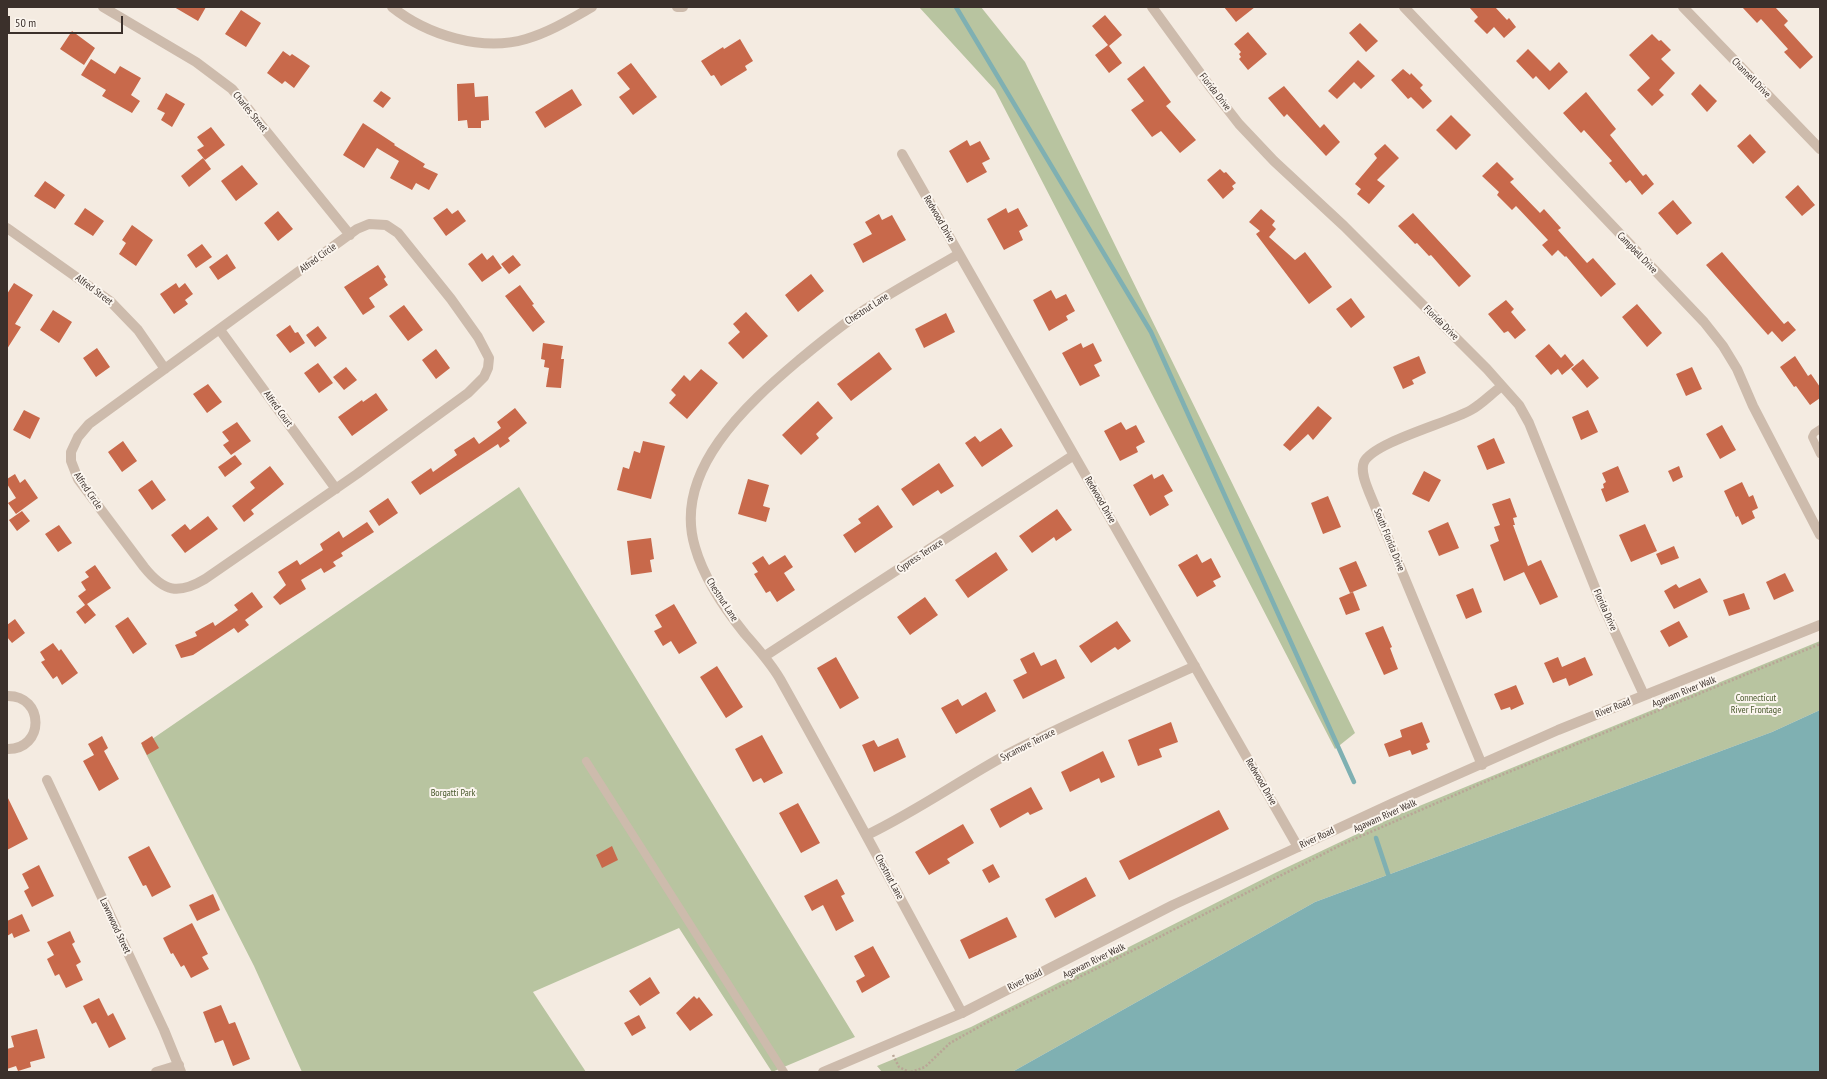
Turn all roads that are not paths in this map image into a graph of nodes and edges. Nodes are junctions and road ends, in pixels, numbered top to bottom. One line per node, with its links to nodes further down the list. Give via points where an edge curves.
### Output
1 (104, 7): 12 (street, Charles Street, via 196,62 232,89)
2 (392, 7): 3 (street, via 435,31 492,44 528,39)
3 (592, 7)
4 (677, 7): 5 (street)
5 (683, 7)
6 (1152, 7): 16 (street, Florida Drive, via 1239,124)
7 (1404, 7): 21 (street, Campbell Drive, via 1704,322 1723,346)
8 (1683, 7): 9 (street, Channell Drive)
9 (1820, 149)
10 (902, 154): 13 (street, Redwood Drive)
11 (7, 228): 15 (street, Alfred Street, via 110,301 138,330)
12 (350, 235): 14 (street, Alfred Circle); 20 (street, Alfred Circle, via 363,226 374,224 386,226 398,233 474,331 488,354 489,363 484,377 468,393)
13 (959, 254): 19 (street, Redwood Drive); 23 (street, Chestnut Lane, via 871,305 820,343 749,407 721,438 707,460 693,499 691,528 694,544 702,568 716,593)
14 (220, 330): 15 (street, Alfred Circle); 20 (street, Alfred Court)
15 (165, 369): 20 (street, Alfred Circle, via 83,430 74,444 71,460 84,487 144,567 160,584 180,590 195,585)
16 (1502, 386): 25 (street, Florida Drive, via 1519,405 1529,423 1597,592); 29 (street, South Florida Drive, via 1471,410 1392,442 1368,457 1363,466 1369,492)
17 (1820, 429): 18 (lane, via 1812,437)
18 (1820, 454)
19 (1074, 455): 23 (street, Cypress Terrace); 24 (street, Redwood Drive)
20 (336, 489)
21 (1820, 535)
22 (1820, 625): 25 (street, River Road)
23 (765, 656): 31 (street, Chestnut Lane)
24 (1195, 666): 31 (street, Sycamore Terrace, via 1006,755 900,819); 32 (street, Redwood Drive)
25 (1644, 695): 29 (street, River Road)
26 (7, 696): 27 (street, via 18,697 28,703 34,714 36,726 28,742 17,748)
27 (7, 749)
28 (586, 761): 36 (lane)
29 (1482, 765): 32 (street, River Road)
30 (47, 780): 34 (street, Lawnwood Street)
31 (867, 835): 33 (street, Chestnut Lane)
32 (1298, 847): 33 (street, River Road, via 1173,905)
33 (962, 1013): 37 (street, River Road)
34 (180, 1069): 35 (street)
35 (156, 1072)
36 (784, 1072)
37 (822, 1072)

